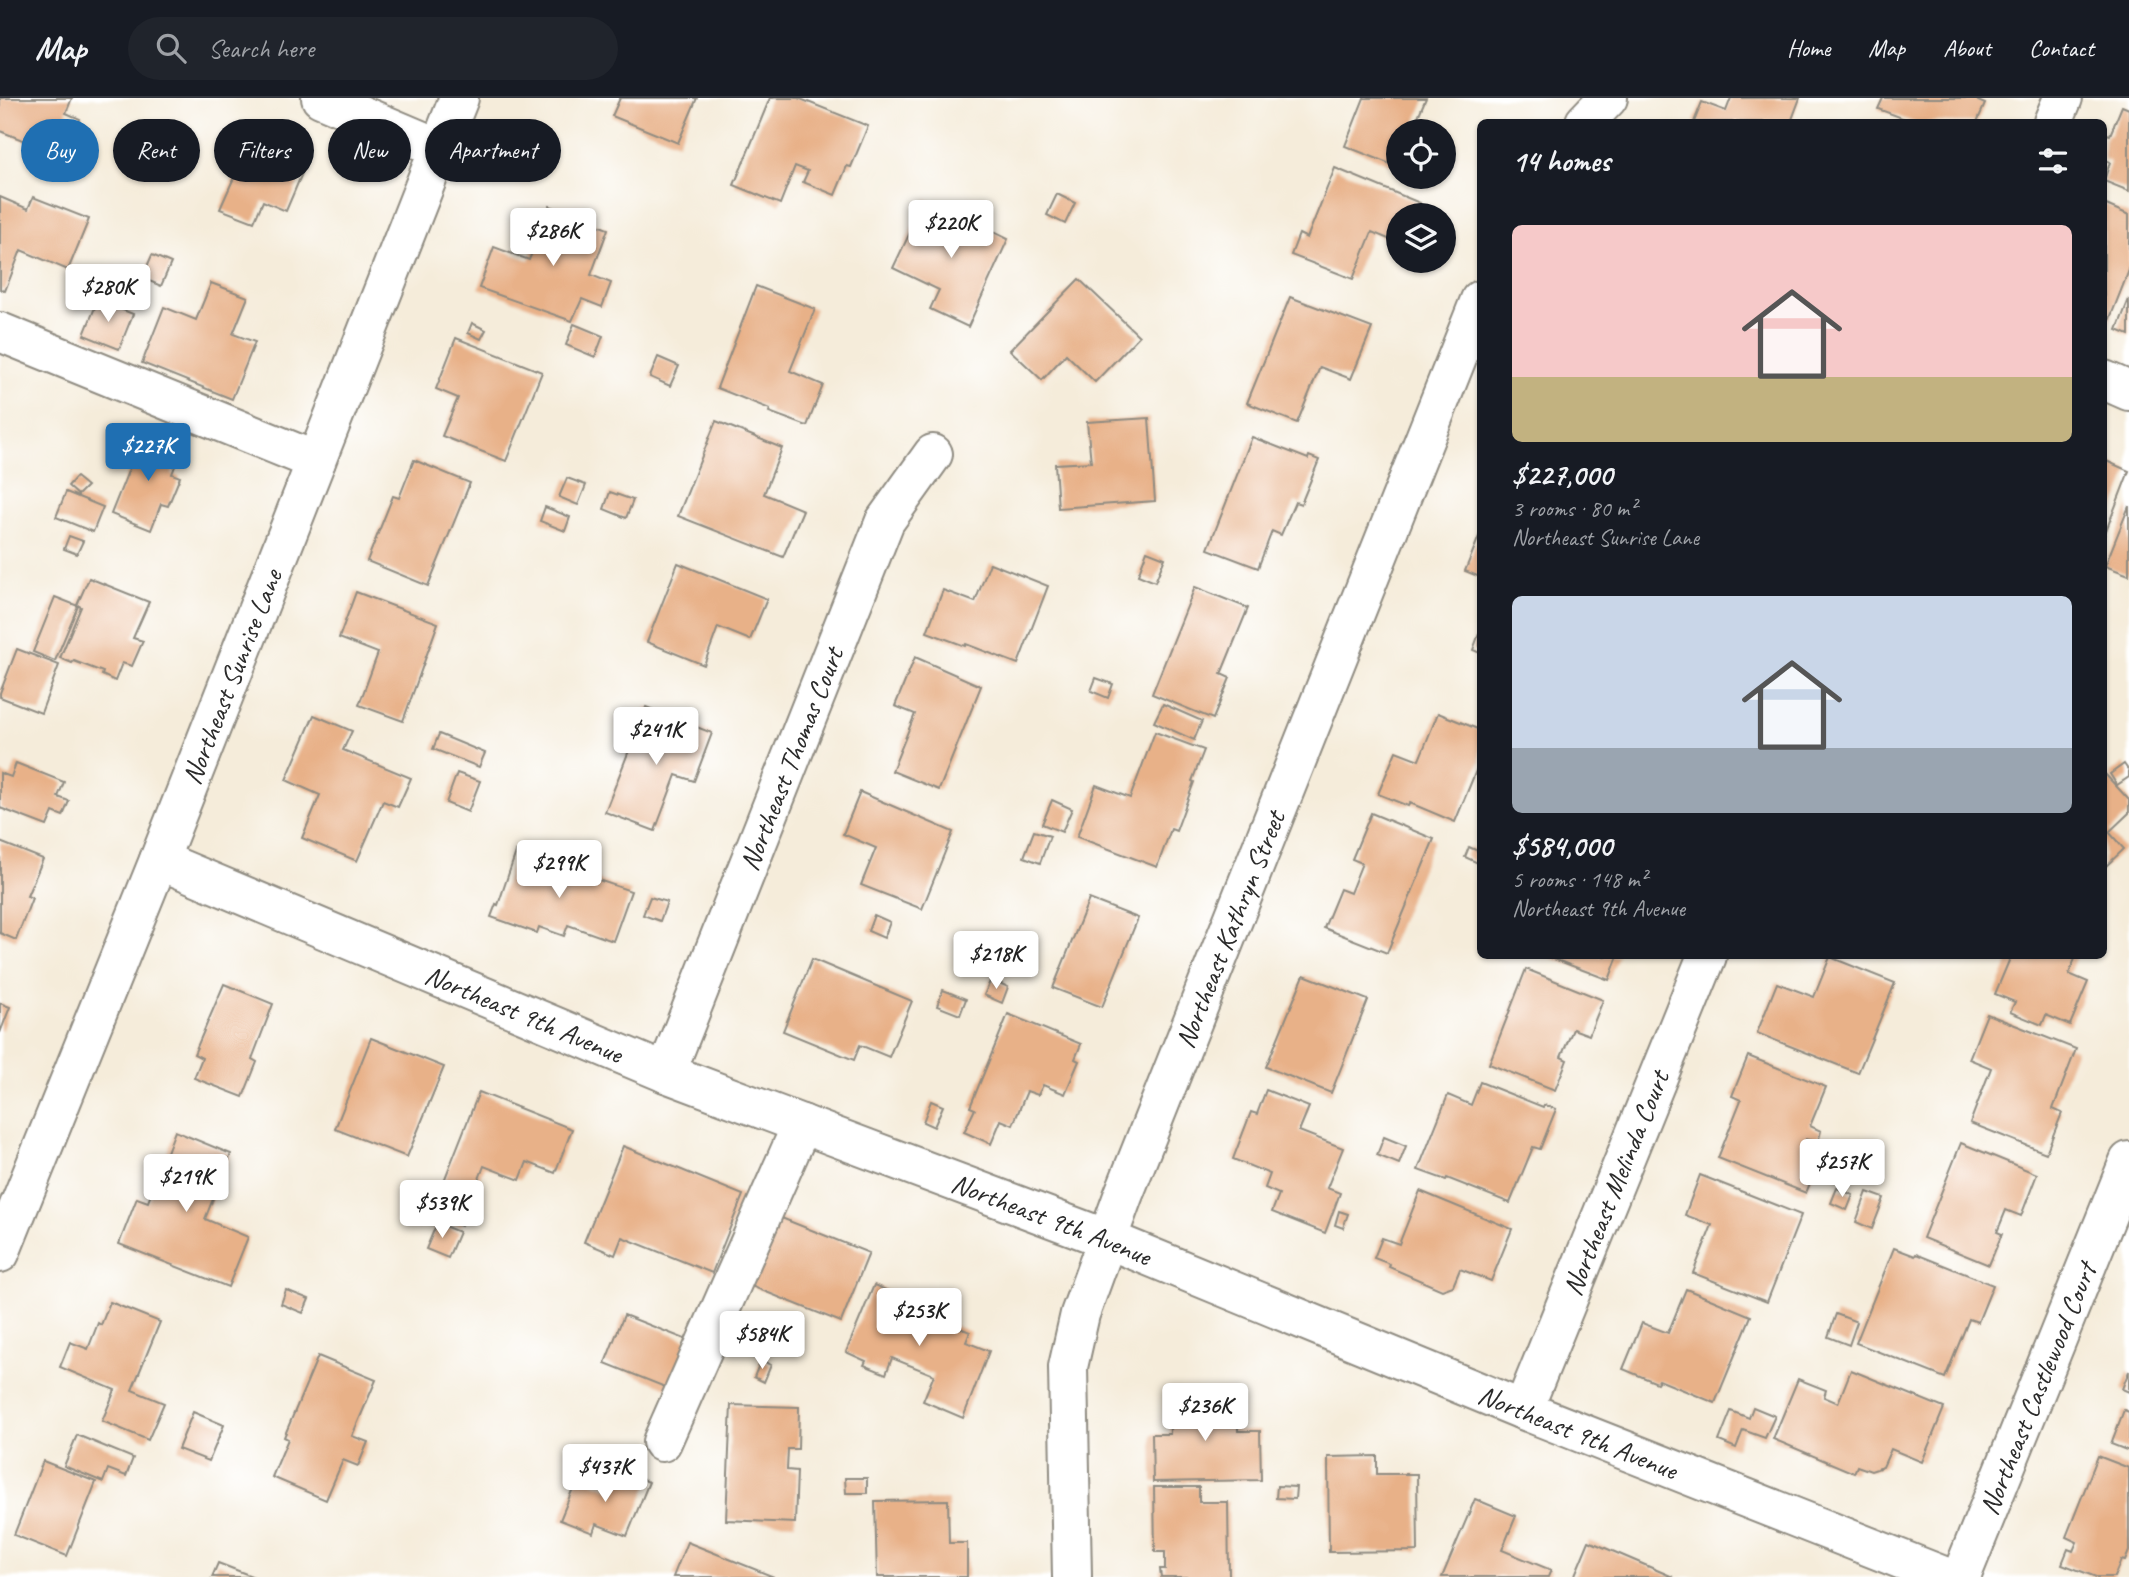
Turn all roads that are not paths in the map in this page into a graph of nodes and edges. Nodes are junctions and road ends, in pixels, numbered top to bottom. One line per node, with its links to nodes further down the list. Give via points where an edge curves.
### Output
1 (321, 98): 8 (street)
2 (459, 98): 5 (street, Northeast Sunrise Lane)
3 (1608, 98): 6 (street)
4 (2063, 98): 7 (street)
5 (451, 119)
6 (1588, 119)
7 (2054, 119)
8 (425, 142)
9 (426, 182): 15 (street, Northeast Sunrise Lane)
10 (1477, 308): 21 (street, Northeast Kathryn Street)
11 (0, 332): 15 (street)
12 (2107, 381): 13 (street)
13 (2129, 391)
14 (933, 454): 18 (street, Northeast Thomas Court, via 885,521)
15 (316, 461): 16 (street, Northeast Sunrise Lane)
16 (159, 860): 18 (street, Northeast 9th Avenue); 22 (street, Northeast Sunrise Lane)
17 (1706, 959): 23 (street, Northeast Melinda Court)
18 (666, 1073): 19 (street, Northeast 9th Avenue)
19 (802, 1124): 21 (street, Northeast 9th Avenue); 24 (street)
20 (2129, 1161): 27 (street, Northeast Castlewood Court)
21 (1107, 1239): 23 (street, Northeast 9th Avenue); 25 (street, Northeast Kathryn Street, via 1080,1314 1068,1367)
22 (0, 1254)
23 (1523, 1410): 26 (street, Northeast 9th Avenue)
24 (662, 1443)
25 (1072, 1577)
26 (1946, 1577)
27 (1961, 1577)

